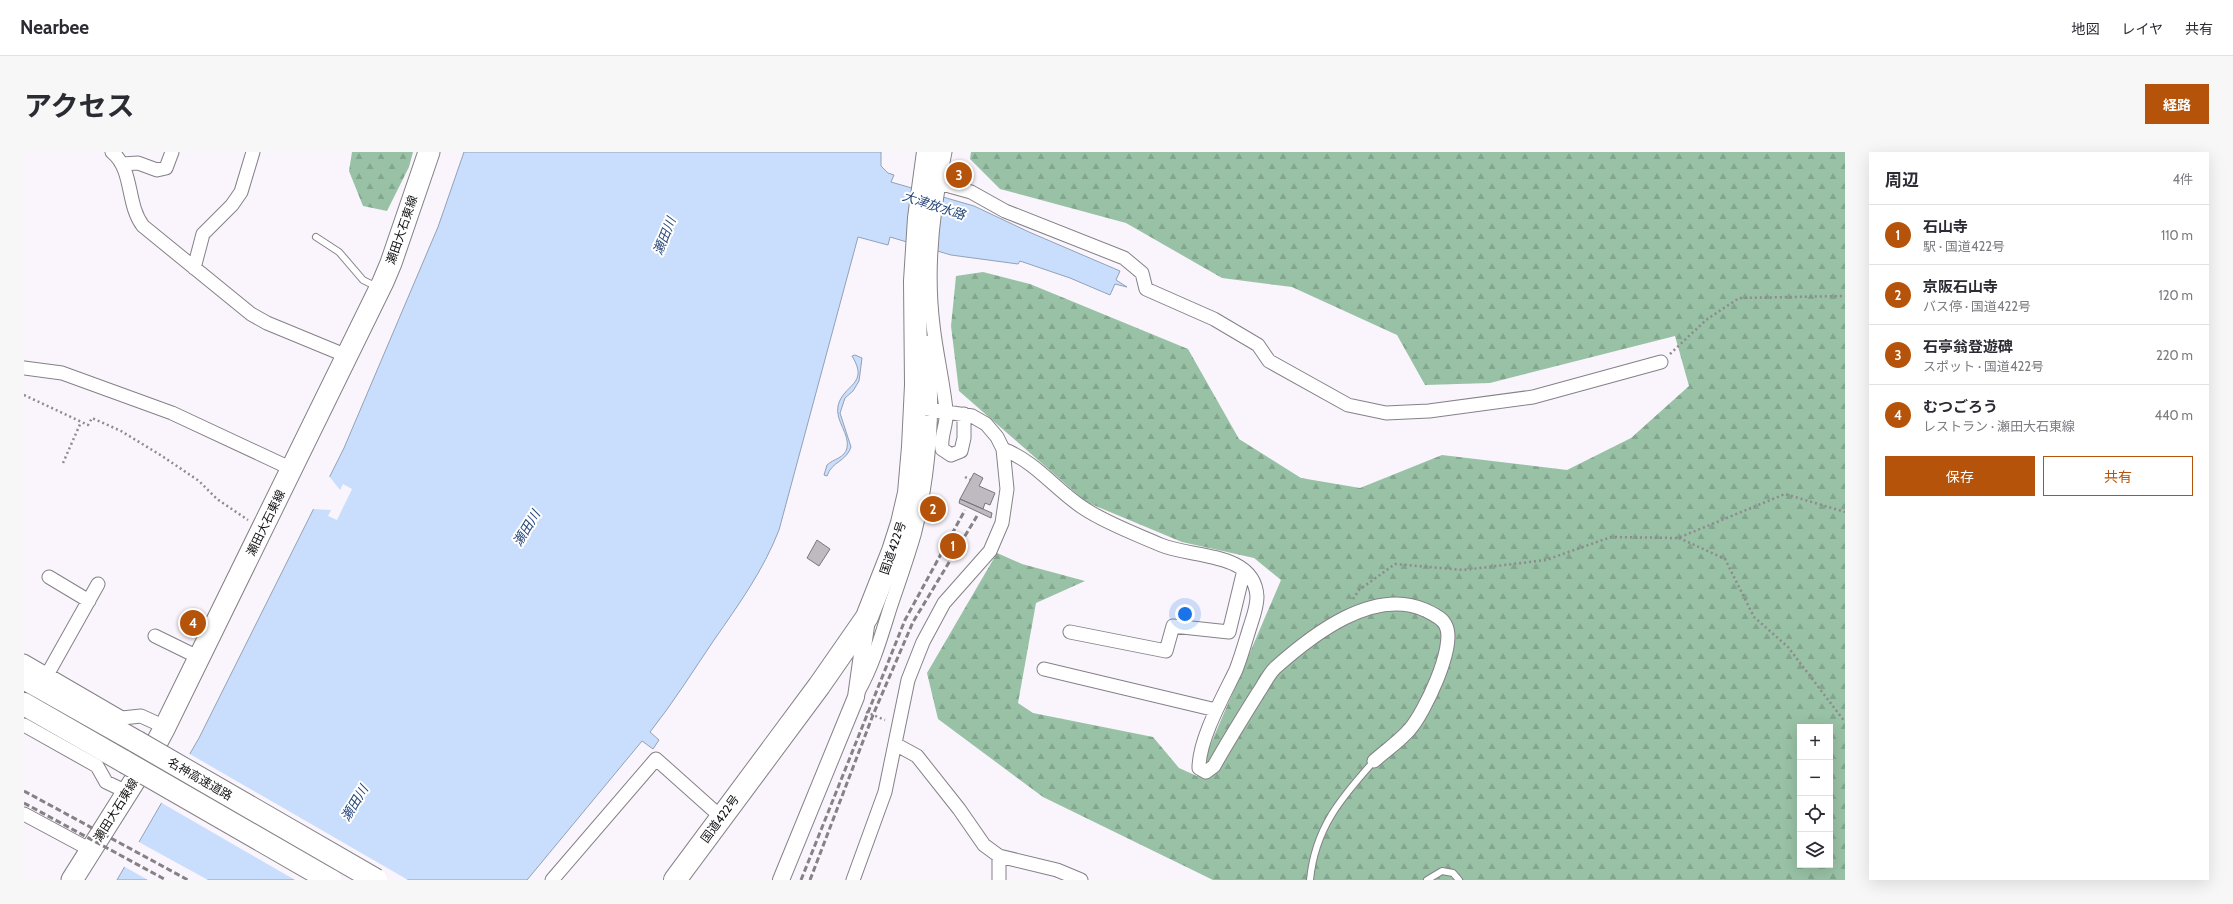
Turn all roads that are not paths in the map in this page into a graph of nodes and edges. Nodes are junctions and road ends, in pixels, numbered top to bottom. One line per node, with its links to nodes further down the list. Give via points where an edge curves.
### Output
1 (112, 152): 7 (street)
2 (172, 152): 7 (street, via 166,168 157,170 138,163)
3 (253, 152): 10 (street, via 241,192 203,234)
4 (429, 152): 11 (main road, 瀬田大石東線, via 392,263)
5 (928, 152): 8 (highway, 国道422号)
6 (945, 152): 8 (street)
7 (123, 164): 10 (street, via 138,220)
8 (929, 182): 13 (street, via 971,192 1005,211 1124,258 1142,273 1146,289 1214,319 1258,345 1269,360 1348,405 1386,413 1429,411 1533,397); 15 (highway, 国道422号, via 917,248 915,319); 16 (street, via 933,324)
9 (316, 237): 11 (lane, via 339,252 362,280)
10 (194, 268): 12 (street, via 251,314)
11 (380, 289): 12 (main road, 瀬田大石東線)
12 (347, 356): 19 (main road, 瀬田大石東線)
13 (1661, 362)
14 (24, 368): 19 (street, via 62,372 172,413)
15 (922, 408): 16 (street); 24 (highway, 国道422号, via 902,523); 32 (street, via 925,472 914,535)
16 (947, 412): 17 (street); 17 (street, via 941,443 942,449 951,455 956,454 963,445)
17 (964, 414): 18 (street, via 986,424)
18 (1002, 448): 20 (street, via 1030,463 1084,509 1167,548 1232,562); 37 (street, via 1007,489 1002,523 990,551 944,603 923,642 908,680)
19 (292, 469): 27 (main road, 瀬田大石東線)
20 (1244, 570): 25 (street, via 1229,632 1173,626 1166,651); 34 (street, via 1253,583 1257,597 1236,668)
21 (48, 577): 23 (street)
22 (98, 584): 23 (street)
23 (89, 601): 30 (street)
24 (867, 617): 32 (street); 41 (highway, 国道422号)
25 (1070, 632)
26 (155, 636): 27 (street)
27 (200, 658): 36 (main road, 瀬田大石東線)
28 (24, 661): 30 (street)
29 (1044, 669): 34 (street)
30 (47, 675): 36 (street, via 122,718 141,716)
31 (24, 678): 46 (highway, 名神高速道路, bridge)
32 (858, 703): 49 (street)
33 (24, 705): 45 (highway, 名神高速道路, bridge)
34 (1216, 710): 38 (street, via 1199,758 1199,768 1206,772 1214,766 1274,669 1336,621 1359,611 1387,605 1418,607 1437,615 1447,626 1448,644 1440,674 1427,703 1410,730)
35 (24, 726): 39 (street, via 97,766 106,782)
36 (166, 727): 39 (main road, 瀬田大石東線)
37 (897, 738): 43 (street, via 917,756 984,845); 50 (street, via 885,792)
38 (1374, 761): 53 (lane, via 1333,810 1317,843)
39 (127, 792): 42 (main road, 瀬田大石東線)
40 (24, 814): 42 (street)
41 (721, 817): 47 (street, via 656,759); 48 (highway, 国道422号)
42 (90, 850): 44 (main road, 瀬田大石東線)
43 (999, 856): 51 (street); 52 (street, via 1057,870)
44 (72, 880)
45 (330, 880)
46 (376, 880)
47 (552, 880)
48 (675, 880)
49 (781, 880)
50 (853, 880)
51 (1000, 880)
52 (1081, 880)
53 (1310, 880)
54 (1427, 880): 55 (lane, via 1442,871 1453,873)
55 (1459, 880)

